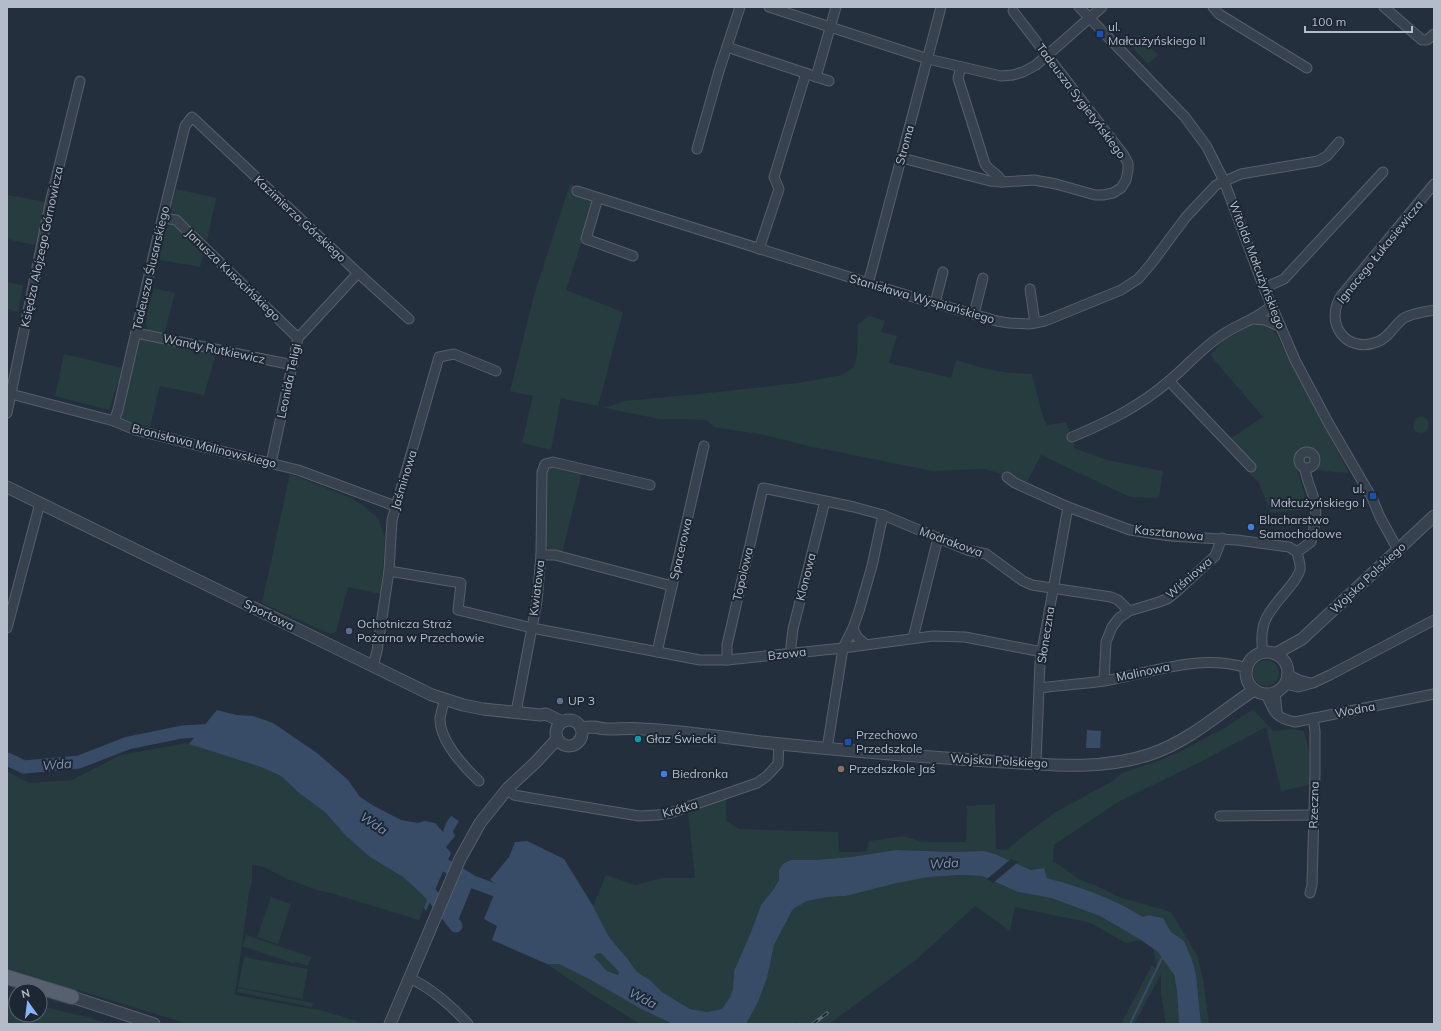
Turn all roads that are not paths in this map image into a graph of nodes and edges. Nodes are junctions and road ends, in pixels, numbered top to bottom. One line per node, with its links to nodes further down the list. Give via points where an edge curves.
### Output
1 (740, 7): 13 (street)
2 (769, 7): 11 (street)
3 (836, 7): 11 (street)
4 (942, 7): 15 (street, Stroma)
5 (1080, 7): 10 (street, Witolda Małcużyńskiego)
6 (1102, 7): 10 (street)
7 (1213, 7): 17 (street, via 1219,14)
8 (1384, 7): 12 (street, via 1422,40 1431,38)
9 (1013, 11): 14 (street, Tadeusza Sygietyńskiego)
10 (1090, 18): 14 (street); 27 (street, Witolda Małcużyńskiego, via 1189,123 1207,146)
11 (830, 27): 15 (street); 19 (street)
12 (1434, 34)
13 (727, 47): 18 (street); 24 (street)
14 (1048, 56): 16 (street, via 1030,69 1013,75 992,75); 28 (street, Tadeusza Sygietyńskiego, via 1123,154 1128,163 1126,180 1121,188 1103,195 1034,180)
15 (929, 59): 16 (street); 25 (street, Stroma)
16 (961, 67): 28 (street, via 958,78 986,167 1000,176)
17 (1306, 68)
18 (806, 73): 19 (street); 33 (street, via 774,177 779,189)
19 (816, 77): 21 (street)
20 (80, 81): 54 (street, Księdza Alojzego Górnowicza, via 51,199)
21 (828, 81)
22 (192, 117): 32 (street, Tadeusza Ślusarskiego, via 185,126); 36 (street, Kazimierza Górskiego)
23 (1339, 142): 27 (street, Stanisława Wyspiańskiego, via 1327,156 1318,161 1241,174)
24 (697, 149)
25 (902, 158): 28 (street, Tadeusza Sygietyńskiego); 38 (street, Stroma)
26 (1383, 172): 39 (street, via 1284,279)
27 (1224, 181): 39 (street, Witolda Małcużyńskiego); 47 (street, Stanisława Wyspiańskiego, via 1216,185 1200,201 1138,279 1111,295)
28 (1002, 182)
29 (1434, 184): 43 (street, Ignacego Łukasiewicza, via 1341,296 1336,306 1335,317 1337,327 1344,338 1363,345 1382,340 1408,316)
30 (577, 191): 31 (street, Stanisława Wyspiańskiego)
31 (598, 198): 33 (street, Stanisława Wyspiańskiego); 34 (street, via 586,239)
32 (163, 218): 49 (street, Tadeusza Ślusarskiego); 50 (street, Janusza Kusocińskiego, via 176,220)
33 (759, 249): 38 (street, Stanisława Wyspiańskiego)
34 (633, 256)
35 (943, 272): 41 (street)
36 (358, 273): 45 (street, Kazimierza Górskiego); 50 (street, Leonida Teligi)
37 (983, 278): 44 (street)
38 (868, 284): 41 (street, Stanisława Wyspiańskiego)
39 (1264, 288): 42 (street, Witolda Małcużyńskiego)
40 (1030, 289): 47 (street)
41 (934, 303): 44 (street, Stanisława Wyspiańskiego)
42 (1271, 306): 46 (street); 48 (street, Witolda Małcużyńskiego)
43 (1434, 310)
44 (974, 314): 47 (street, Stanisława Wyspiańskiego, via 1009,323)
45 (409, 319)
46 (1250, 320): 48 (street, via 1266,320); 53 (street, via 1221,335)
47 (1035, 323)
48 (1281, 327): 74 (street, Witolda Małcużyńskiego, via 1295,360)
49 (136, 332): 51 (street, Wandy Rutkiewicz); 56 (street, Tadeusza Ślusarskiego)
50 (298, 338): 51 (street, Leonida Teligi)
51 (293, 365): 59 (street, Leonida Teligi)
52 (496, 371): 68 (street, Jaśminowa, via 454,354 439,357)
53 (1169, 382): 57 (street, via 1124,414); 60 (street)
54 (9, 394): 55 (street, Księdza Alojzego Górnowicza); 56 (street, Bronisława Malinowskiego)
55 (7, 413)
56 (114, 421): 59 (street, Bronisława Malinowskiego, via 134,430)
57 (1072, 437)
58 (704, 446): 78 (street, Spacerowa)
59 (271, 464): 68 (street, Bronisława Malinowskiego, via 298,470)
60 (1251, 467)
61 (1305, 468): 75 (street, via 1315,500 1316,518 1311,542)
62 (1007, 477): 69 (street, Kasztanowa)
63 (650, 485): 76 (street, Kwiatowa, via 554,462 545,464 542,472)
64 (7, 487): 67 (street, Sportowa)
65 (763, 488): 66 (street, Modrakowa); 94 (street, Topolowa, via 727,645)
66 (825, 501): 70 (street, Modrakowa); 91 (street, Klonowa, via 793,629)
67 (40, 503): 82 (street); 95 (street, Sportowa)
68 (395, 506): 77 (street, Jaśminowa)
69 (1068, 507): 73 (street, Kasztanowa, via 1130,530 1170,536); 79 (street, Słoneczna)
70 (883, 515): 72 (street, Modrakowa); 84 (street, via 872,566)
71 (1434, 516): 74 (street, Wojska Polskiego)
72 (938, 538): 79 (street, Modrakowa, via 967,550 986,554 1032,585); 85 (street)
73 (1222, 538): 75 (street, Kasztanowa, via 1289,547); 80 (street, Wiśniowa, via 1215,556 1176,593 1167,599)
74 (1398, 550): 86 (street, Wojska Polskiego)
75 (1297, 552): 92 (street, via 1300,570 1263,623)
76 (542, 555): 78 (street, via 555,556); 83 (street, Kwiatowa)
77 (388, 571): 83 (street, Bzowa, via 461,583 458,610); 95 (street, Jaśminowa)
78 (672, 586): 89 (street, Spacerowa)
79 (1053, 588): 80 (street, Modrakowa, via 1111,597); 90 (street, Słoneczna)
80 (1129, 611): 98 (street, Wiśniowa, via 1115,623 1106,642)
81 (1434, 620): 97 (street, via 1313,683 1298,686)
82 (7, 628)
83 (532, 628): 89 (street, Bzowa); 104 (street, Kwiatowa)
84 (853, 628): 87 (street); 88 (street)
85 (913, 638): 87 (street, Bzowa); 90 (street, Bzowa, via 965,637)
86 (1302, 639): 93 (street, Wojska Polskiego); 97 (street, Wojska Polskiego)
87 (865, 644): 88 (street, Bzowa)
88 (843, 648): 91 (street, Bzowa); 109 (street)
89 (658, 652): 94 (street, Bzowa, via 700,660)
90 (1042, 652): 100 (street, Słoneczna)
91 (791, 653): 94 (street, Bzowa)
92 (1263, 653): 93 (street); 96 (street, via 1250,661)
93 (1275, 654): 97 (street, via 1281,658)
94 (727, 660)
95 (373, 666): 103 (street, Sportowa)
96 (1247, 668): 98 (street, Malinowa, via 1225,663 1188,664); 99 (street, via 1246,675)
97 (1286, 674): 101 (street, via 1281,689)
98 (1104, 680): 100 (street, Malinowa)
99 (1251, 686): 101 (street); 110 (street, Wojska Polskiego, via 1204,727 1150,754 1111,763)
100 (1040, 688): 110 (street, Słoneczna)
101 (1271, 693): 105 (street, Wodna, via 1277,715 1283,720 1294,722)
102 (1434, 694): 105 (street, Wodna)
103 (445, 700): 104 (street, Sportowa, via 483,709); 111 (street, via 440,718 442,732 457,757)
104 (516, 712): 107 (street, Sportowa, via 540,715)
105 (1313, 718): 113 (street, Rzeczna)
106 (581, 732): 107 (street, via 578,723 567,720); 107 (street, via 580,740 574,745 567,746); 108 (street, Wojska Polskiego, via 646,729)
107 (560, 734): 112 (street, via 536,762)
108 (779, 744): 109 (street, Wojska Polskiego); 112 (street, Krótka, via 778,764 757,784 658,815 639,816 514,795)
109 (827, 749): 110 (street, Wojska Polskiego)
110 (1036, 764)
111 (479, 781)
112 (508, 788): 117 (street, via 480,823 467,846)
113 (1313, 815): 114 (street); 115 (street, Rzeczna)
114 (1220, 816)
115 (1310, 892)
116 (7, 977): 118 (main road)
117 (409, 978): 122 (street); 123 (street, via 457,1011)
118 (25, 983)
119 (48, 990): 120 (main road)
120 (72, 997): 121 (street)
121 (154, 1024)
122 (390, 1024)
123 (468, 1024)

